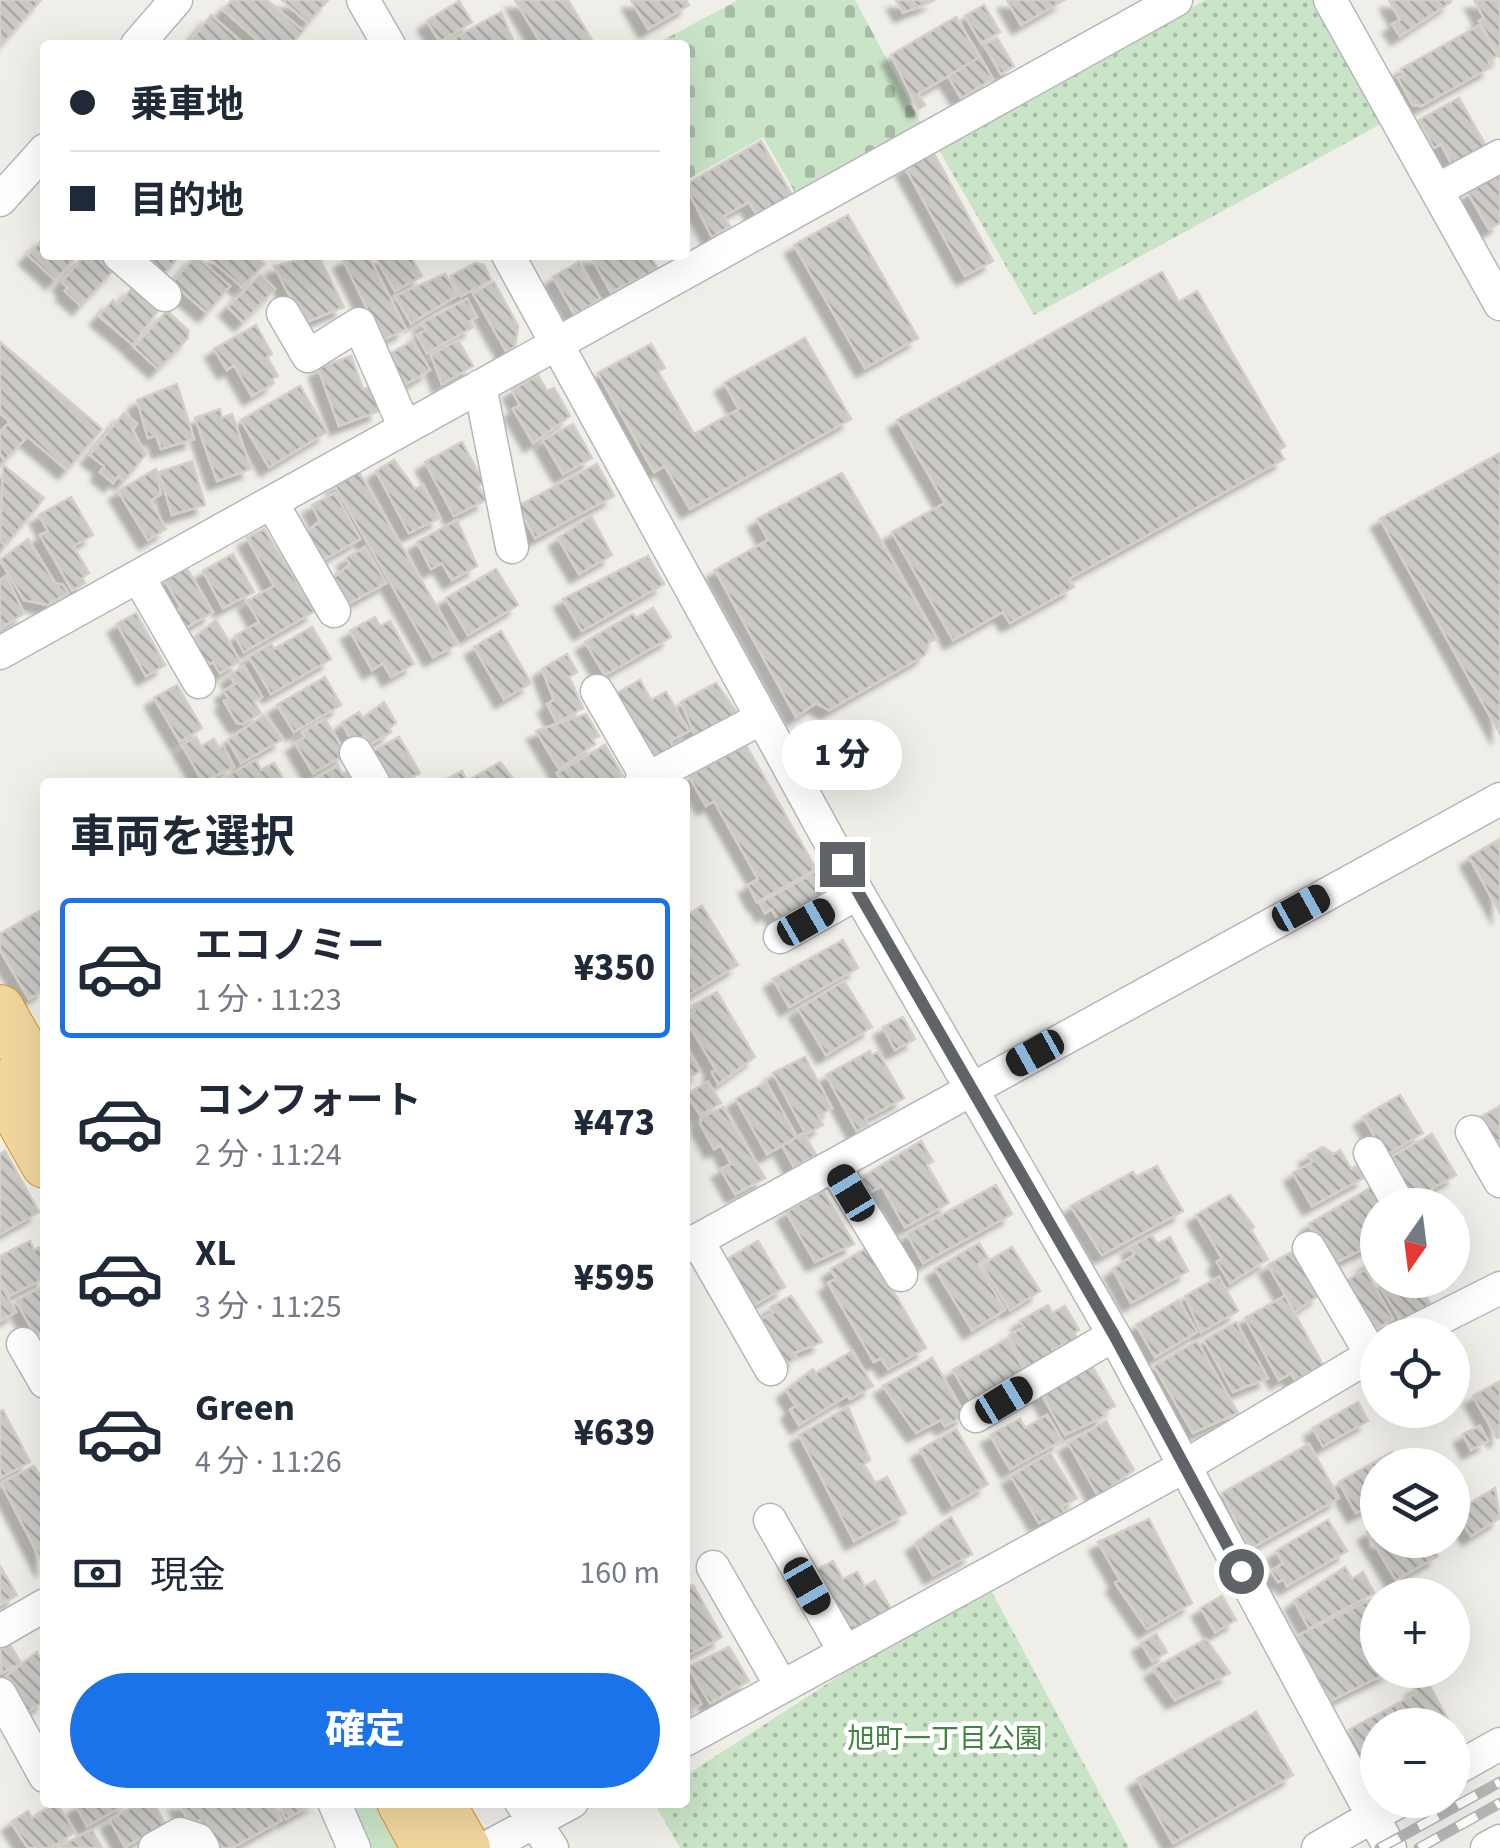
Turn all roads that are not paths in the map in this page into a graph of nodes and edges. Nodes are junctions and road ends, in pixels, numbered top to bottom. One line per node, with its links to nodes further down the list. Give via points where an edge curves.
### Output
1 (176, 0): 5 (street)
2 (363, 0): 6 (street)
3 (1176, 0): 16 (street)
4 (1330, 0): 9 (street)
5 (141, 40)
6 (386, 40)
7 (1500, 156): 9 (street)
8 (38, 172): 10 (street)
9 (1438, 190): 14 (street)
10 (0, 200)
11 (124, 260): 13 (street)
12 (511, 260): 16 (street)
13 (165, 294)
14 (1500, 304)
15 (283, 313): 18 (street, via 308,356 359,324)
16 (557, 342): 17 (street); 26 (street)
17 (480, 386): 18 (street); 20 (street)
18 (406, 428): 19 (street)
19 (272, 503): 21 (street); 22 (street)
20 (512, 547)
21 (138, 578): 23 (street); 24 (street)
22 (334, 612)
23 (0, 653)
24 (198, 682)
25 (597, 691): 29 (street)
26 (762, 718): 30 (street); 32 (street)
27 (356, 753): 28 (street)
28 (370, 778)
29 (643, 778)
30 (651, 778)
31 (1500, 799): 35 (street)
32 (858, 893): 33 (street); 35 (street)
33 (780, 937)
34 (0, 1008): 36 (highway)
35 (969, 1090): 39 (street); 50 (street)
36 (22, 1120)
37 (1472, 1132): 40 (street)
38 (1370, 1153): 41 (street)
39 (834, 1166): 42 (street); 44 (street)
40 (1500, 1181)
41 (1390, 1188)
42 (691, 1243): 52 (street)
43 (1309, 1248): 49 (street)
44 (901, 1275)
45 (1470, 1295): 46 (street)
46 (1497, 1296)
47 (1445, 1298): 48 (street)
48 (1424, 1318)
49 (1360, 1330)
50 (1114, 1335): 53 (street); 54 (street)
51 (1360, 1360): 54 (street)
52 (771, 1369)
53 (976, 1416)
54 (1185, 1466): 59 (street); 66 (street)
55 (770, 1520): 59 (street)
56 (713, 1567): 60 (street)
57 (40, 1609): 58 (street)
58 (0, 1630)
59 (845, 1652): 60 (street)
60 (782, 1687): 62 (street)
61 (0, 1694): 65 (street)
62 (690, 1737)
63 (1500, 1744): 64 (street)
64 (1470, 1761)
65 (40, 1767)
66 (1360, 1794)
67 (337, 1808): 77 (street)
68 (404, 1808): 78 (highway)
69 (443, 1808): 79 (highway)
70 (562, 1808): 73 (street)
71 (1369, 1818): 81 (street)
72 (1373, 1818): 82 (street)
73 (536, 1824): 80 (street)
74 (1500, 1841): 83 (street)
75 (154, 1848): 76 (street, via 180,1834)
76 (202, 1848)
77 (354, 1848)
78 (426, 1848)
79 (466, 1848)
80 (486, 1848)
81 (1318, 1848)
82 (1390, 1848)
83 (1487, 1848)

